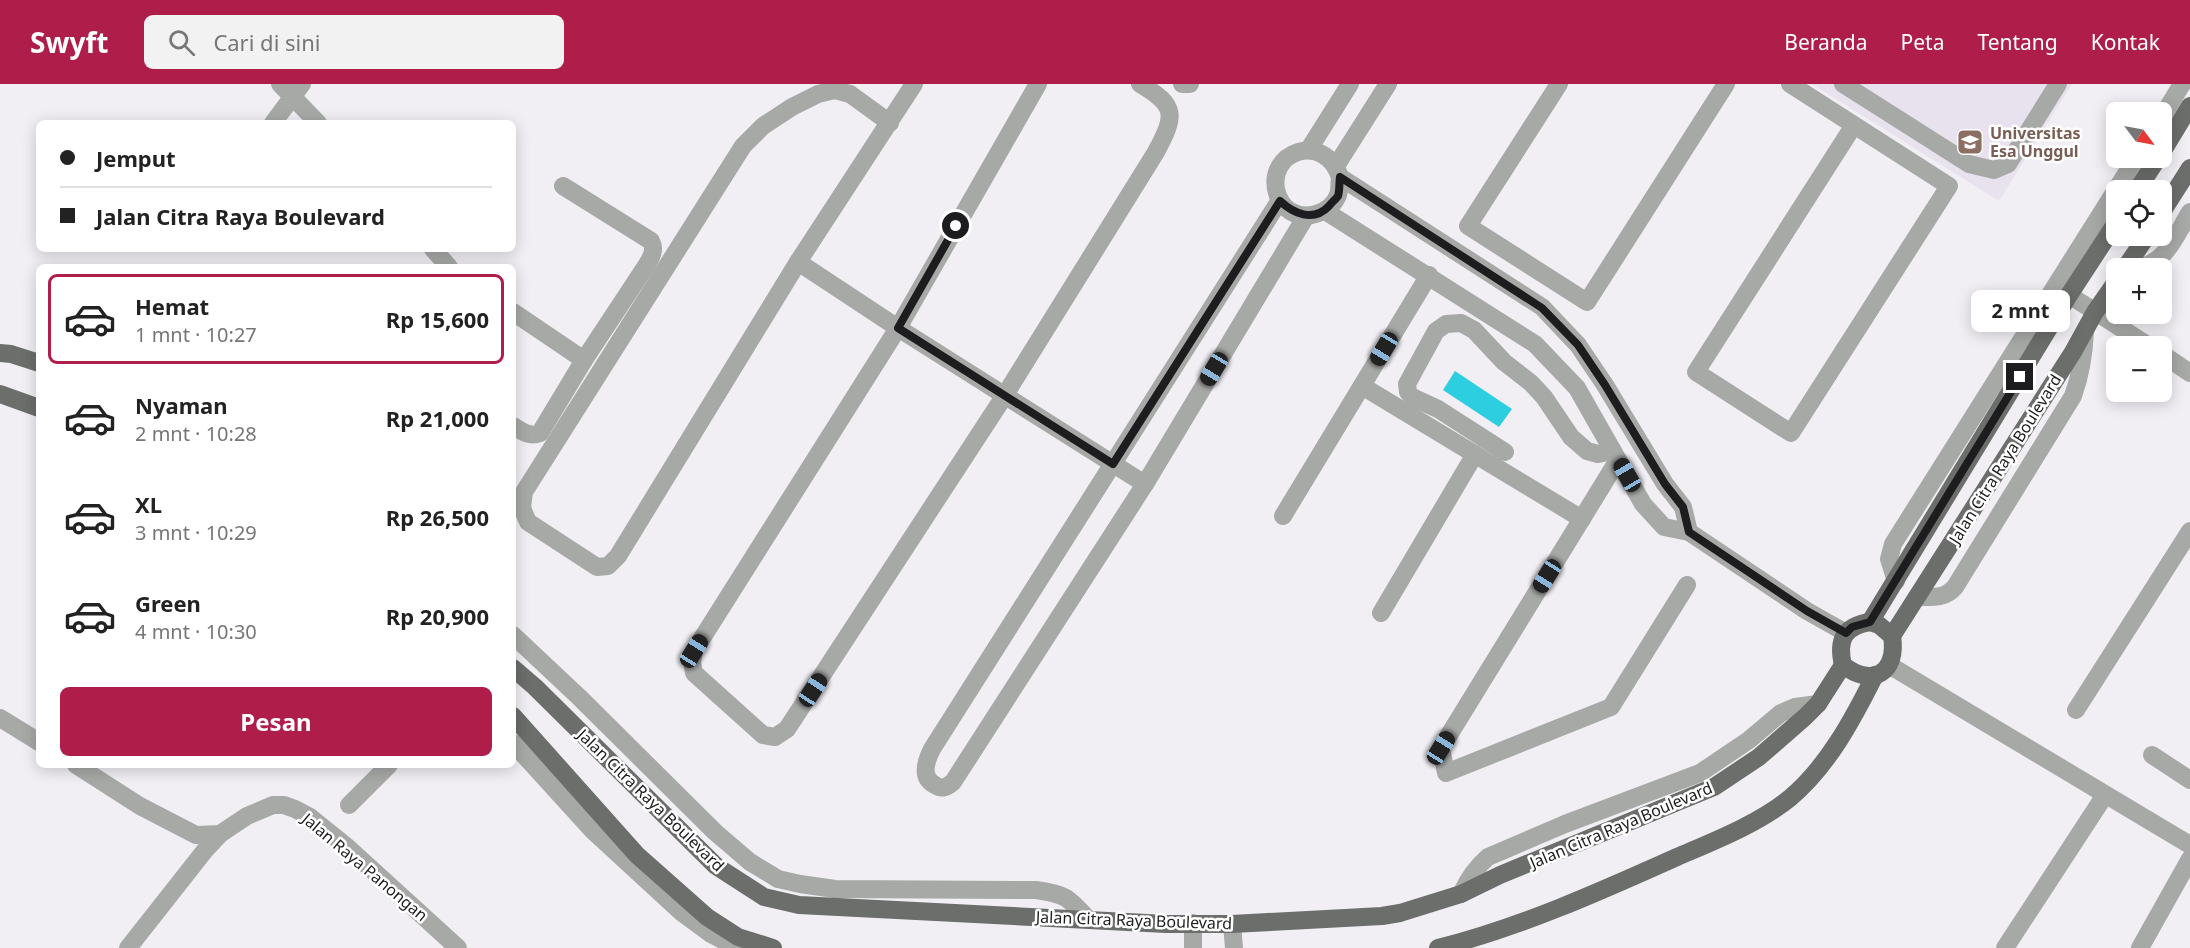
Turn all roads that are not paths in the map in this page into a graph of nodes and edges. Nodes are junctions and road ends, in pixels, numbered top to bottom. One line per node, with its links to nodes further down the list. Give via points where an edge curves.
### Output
1 (914, 84): 17 (street)
2 (1038, 84): 40 (street)
3 (1140, 84): 52 (street, via 1165,101 1170,118 1166,132)
4 (1182, 84): 5 (street)
5 (1190, 84)
6 (1350, 84): 20 (street)
7 (1388, 84): 22 (street)
8 (1559, 84): 9 (street, via 1468,226 1587,302)
9 (1726, 84)
10 (1790, 84): 18 (street)
11 (1843, 84): 12 (street, via 1969,164 1994,170 2008,164)
12 (2058, 84)
13 (292, 88): 15 (street); 16 (street)
14 (2183, 99): 19 (main road)
15 (275, 120)
16 (316, 120)
17 (890, 123): 33 (street); 33 (street, via 850,94 835,90 792,107 763,126 743,146 524,492 522,508 528,522 597,567 608,566 618,556)
18 (1854, 125): 18 (street, via 1949,186 1791,433 1696,372)
19 (2172, 127)
20 (1309, 149): 22 (street, via 1325,154); 25 (street, via 1292,154 1279,166 1274,183)
21 (2190, 168): 24 (main road)
22 (1338, 171): 26 (street, via 1338,196); 67 (street, via 1542,308 1578,345 1683,507)
23 (563, 186): 46 (street, via 653,245 646,266)
24 (2172, 196)
25 (1280, 201): 29 (street, via 1291,211); 60 (street)
26 (1325, 211): 29 (street); 35 (street)
27 (2190, 212): 32 (street)
28 (2106, 214): 43 (street)
29 (1306, 216): 62 (street)
30 (2106, 238): 36 (main road, Jalan Citra Raya Boulevard)
31 (436, 252): 34 (street)
32 (2160, 258)
33 (798, 262): 40 (street)
34 (446, 264)
35 (1429, 275): 50 (street); 59 (street, via 1535,344 1577,388)
36 (2069, 295): 38 (street); 45 (main road, Jalan Citra Raya Boulevard)
37 (2106, 296): 38 (main road, Jalan Citra Raya Boulevard)
38 (2095, 312): 41 (main road, Jalan Citra Raya Boulevard); 42 (street)
39 (516, 314): 46 (street)
40 (898, 328): 52 (street); 52 (street, via 694,651 694,674 763,735 775,737 787,729)
41 (2085, 332): 61 (main road, Jalan Citra Raya Boulevard); 63 (street, via 2081,376 2073,396)
42 (2133, 336)
43 (2017, 346): 45 (street); 55 (street)
44 (0, 353): 48 (main road)
45 (2033, 356): 56 (main road, Jalan Citra Raya Boulevard)
46 (584, 360): 54 (street, via 540,433 527,434)
47 (2172, 361): 49 (street)
48 (36, 362)
49 (2190, 373)
50 (1362, 386): 58 (street); 64 (street)
51 (0, 394): 53 (main road)
52 (1005, 395): 60 (street)
53 (36, 407)
54 (516, 428)
55 (1966, 428): 56 (street); 68 (street, via 1893,544 1889,559)
56 (1983, 438): 68 (main road, Jalan Citra Raya Boulevard)
57 (1505, 452): 59 (street, via 1408,392 1407,384 1436,332 1446,324 1461,323 1473,330 1504,362 1531,382 1571,437 1587,451)
58 (1475, 454): 65 (street); 71 (street)
59 (1616, 456): 65 (street); 67 (street, via 1643,504 1664,527)
60 (1113, 464): 62 (street); 62 (street, via 932,749 926,761 931,784 940,788 953,782)
61 (1998, 470): 63 (street); 70 (main road, Jalan Citra Raya Boulevard)
62 (1145, 484)
63 (2018, 485): 70 (street, via 1950,592 1939,597)
64 (1283, 516)
65 (1582, 519): 69 (street, via 1441,748 1446,773 1611,707)
66 (2190, 531): 82 (street)
67 (1689, 532): 73 (street)
68 (1896, 581): 72 (main road, Jalan Citra Raya Boulevard)
69 (1687, 585)
70 (1917, 597): 74 (main road, Jalan Citra Raya Boulevard)
71 (1381, 613)
72 (1870, 622): 73 (main road); 74 (main road)
73 (1846, 633): 76 (main road, via 1840,649)
74 (1892, 636): 77 (main road, via 1893,657)
75 (516, 639): 79 (street)
76 (1843, 665): 77 (main road, via 1867,677); 81 (main road, Jalan Citra Raya Boulevard)
77 (1882, 670): 95 (street); 119 (main road, via 1851,722 1812,776 1789,799 1741,829 1613,886 1500,931)
78 (516, 671): 80 (main road, Jalan Citra Raya Boulevard)
79 (563, 682): 80 (street); 91 (street)
80 (546, 698): 94 (main road, Jalan Citra Raya Boulevard)
81 (1818, 704): 90 (street, via 1781,713); 93 (main road, Jalan Citra Raya Boulevard, via 1759,758)
82 (2076, 710)
83 (0, 718): 85 (street)
84 (516, 720): 98 (main road)
85 (36, 740)
86 (516, 746): 98 (street)
87 (2152, 755): 92 (street)
88 (81, 768): 99 (street, via 186,832 196,836)
89 (385, 768): 96 (street)
90 (1701, 772): 93 (street); 97 (street)
91 (657, 774): 94 (street); 103 (street)
92 (2189, 777)
93 (1707, 790): 100 (main road, Jalan Citra Raya Boulevard)
94 (641, 792): 104 (main road, Jalan Citra Raya Boulevard, via 716,866)
95 (2104, 795): 101 (street); 120 (street)
96 (349, 805)
97 (1587, 816): 100 (street); 107 (street, via 1488,857 1478,865)
98 (599, 825): 113 (main road, via 706,917 738,937); 116 (street, via 681,912 711,934)
99 (220, 834): 114 (street, Jalan Raya Panongan); 115 (street, Jalan Raya Panongan, via 273,805 295,809 346,846)
100 (1596, 837): 107 (main road, Jalan Citra Raya Boulevard)
101 (2190, 845)
102 (2190, 860): 121 (street)
103 (750, 862): 104 (street); 105 (street, via 778,879)
104 (738, 881): 108 (main road, Jalan Citra Raya Boulevard, via 764,897)
105 (835, 889): 106 (street); 108 (street)
106 (956, 890): 109 (street); 110 (street, via 1059,893)
107 (1461, 894): 112 (main road, Jalan Citra Raya Boulevard, via 1382,916)
108 (832, 907): 109 (main road, Jalan Citra Raya Boulevard)
109 (956, 912): 110 (main road, Jalan Citra Raya Boulevard)
110 (1087, 918): 111 (main road, Jalan Citra Raya Boulevard)
111 (1193, 923): 112 (main road, Jalan Citra Raya Boulevard); 117 (street)
112 (1232, 924): 118 (street)
113 (765, 947)
114 (128, 948)
115 (458, 948)
116 (745, 948)
117 (1193, 948)
118 (1234, 948)
119 (1438, 948)
120 (2005, 948)
121 (2140, 948)

